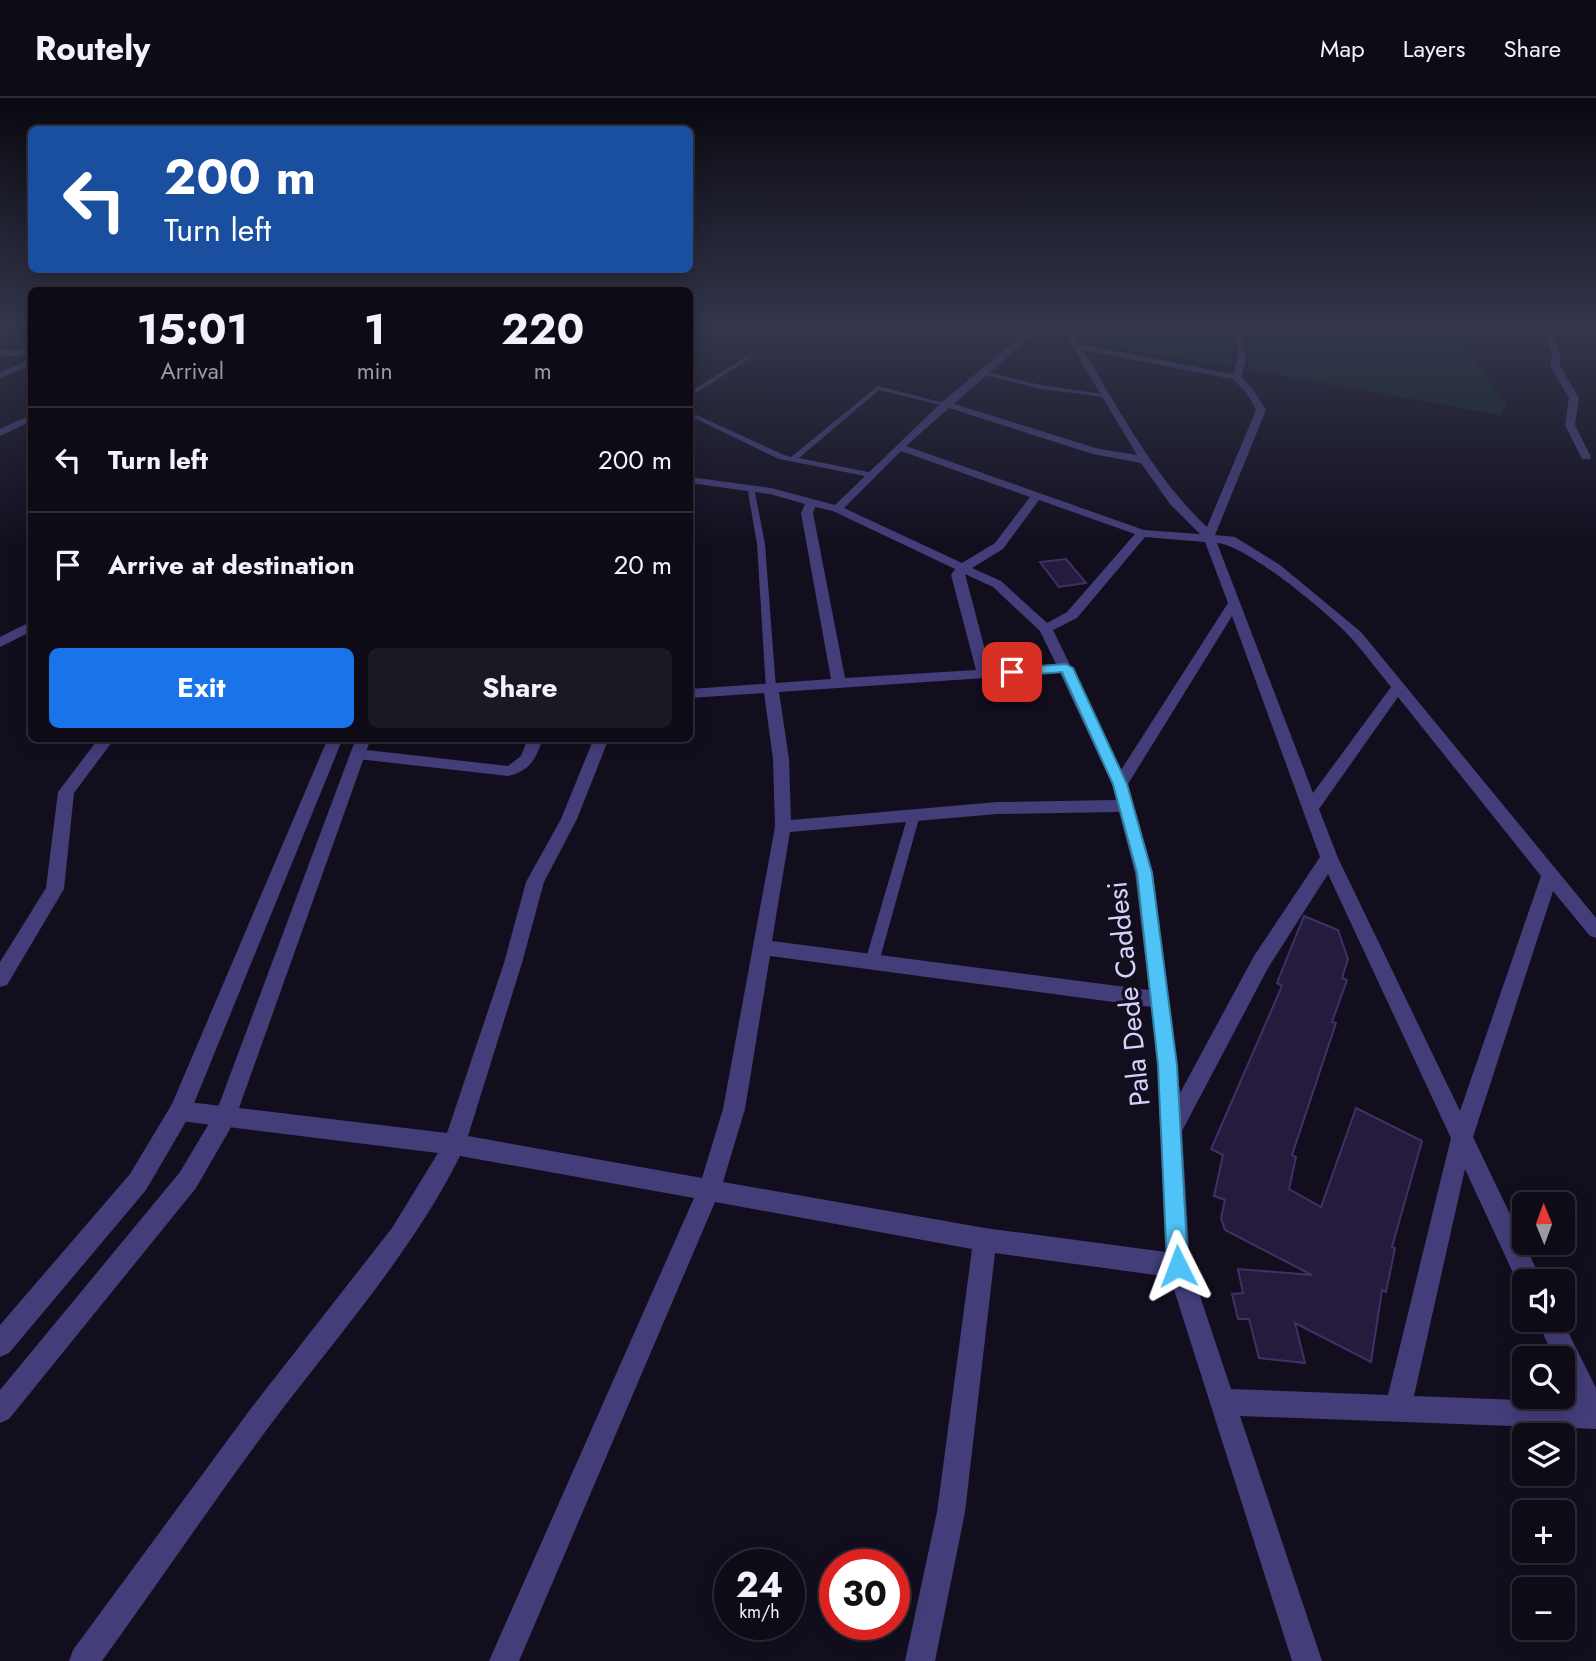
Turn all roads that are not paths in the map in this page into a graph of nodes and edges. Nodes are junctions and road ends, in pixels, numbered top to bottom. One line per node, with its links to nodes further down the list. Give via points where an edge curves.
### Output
1 (865, 399): 13 (lane)
2 (924, 399): 7 (lane)
3 (951, 399): 7 (street)
4 (1107, 399): 14 (street)
5 (1255, 399): 22 (street, via 1261,410)
6 (1574, 399): 12 (street, via 1570,425)
7 (945, 404): 11 (street); 14 (street, via 1097,452)
8 (693, 415): 13 (lane)
9 (28, 419): 10 (street)
10 (0, 433)
11 (899, 446): 15 (street); 18 (street)
12 (1586, 457)
13 (793, 459): 15 (lane)
14 (1145, 460): 22 (street, via 1174,502)
15 (870, 475): 20 (street)
16 (693, 480): 17 (street, Pala Dede Caddesi)
17 (750, 488): 19 (street, Pala Dede Caddesi); 32 (lane, via 761,544)
18 (1037, 496): 21 (street); 23 (street, via 999,546)
19 (811, 502): 20 (street, Pala Dede Caddesi); 30 (street, via 807,516)
20 (837, 509): 23 (street, Pala Dede Caddesi)
21 (1142, 533): 22 (street); 26 (street, via 1072,615)
22 (1209, 536): 24 (street); 31 (street, via 1238,544 1276,568 1356,635)
23 (963, 568): 26 (street, Pala Dede Caddesi, via 997,584); 29 (street, via 957,577)
24 (1233, 605): 39 (street); 41 (street)
25 (28, 627): 27 (street)
26 (1046, 629): 28 (street, Pala Dede Caddesi)
27 (0, 643)
28 (1066, 668): 29 (street); 39 (street, Pala Dede Caddesi)
29 (984, 674): 30 (street)
30 (839, 685): 32 (street)
31 (1398, 687): 41 (street); 45 (street)
32 (771, 689): 33 (street); 43 (street, via 781,758)
33 (693, 693)
34 (105, 742): 49 (street, via 66,792 55,889)
35 (333, 742): 51 (street)
36 (535, 742): 38 (street, via 528,761 508,771)
37 (600, 742): 55 (street, via 569,819 535,882)
38 (361, 746): 52 (street)
39 (1120, 784): 40 (street, Pala Dede Caddesi)
40 (1126, 806): 42 (street); 50 (street, Pala Dede Caddesi, via 1144,873)
41 (1310, 809): 44 (street)
42 (914, 815): 43 (street); 48 (lane)
43 (782, 827): 47 (street)
44 (1329, 858): 53 (street, via 1261,962); 54 (street)
45 (1550, 875): 46 (street); 54 (street)
46 (1596, 931)
47 (762, 947): 48 (street); 56 (street, via 732,1120)
48 (872, 962): 50 (street)
49 (0, 979)
50 (1160, 1000): 53 (street, Pala Dede Caddesi)
51 (180, 1111): 52 (street); 61 (street, via 138,1182)
52 (226, 1115): 55 (street); 64 (street, via 188,1180)
53 (1171, 1130): 58 (street, Pala Dede Caddesi)
54 (1461, 1140): 59 (street); 63 (street)
55 (454, 1144): 56 (street); 66 (street, via 412,1220 261,1416)
56 (708, 1192): 57 (street); 67 (street)
57 (985, 1240): 58 (street); 68 (street, via 951,1512)
58 (1178, 1266): 62 (street, Pala Dede Caddesi)
59 (1524, 1269)
60 (1555, 1332): 65 (street)
61 (0, 1344)
62 (1221, 1402): 63 (street); 69 (street, Pala Dede Caddesi)
63 (1398, 1407): 65 (street)
64 (0, 1410)
65 (1596, 1416)
66 (84, 1661)
67 (504, 1661)
68 (920, 1661)
69 (1307, 1661)

